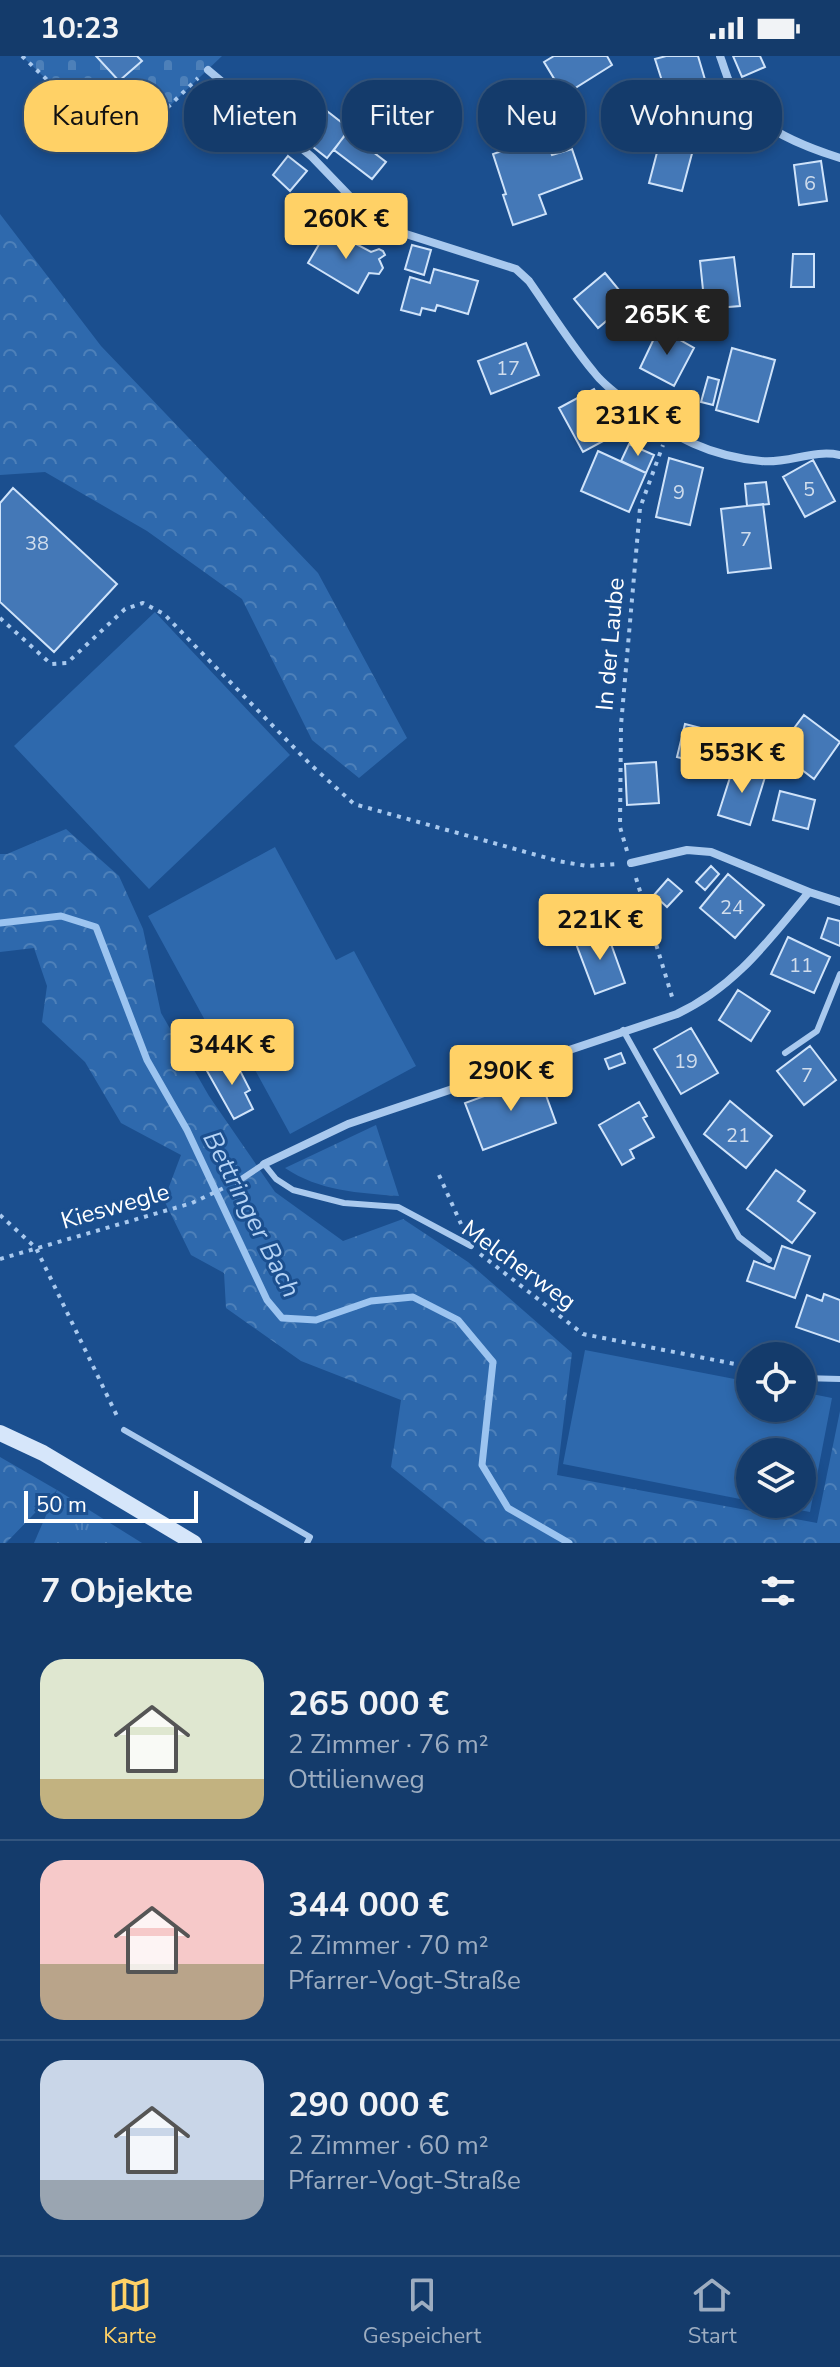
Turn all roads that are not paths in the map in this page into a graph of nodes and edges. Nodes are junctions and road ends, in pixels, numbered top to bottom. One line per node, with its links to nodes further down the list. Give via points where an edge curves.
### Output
1 (720, 56): 3 (street, via 737,97 762,122 804,146)
2 (208, 70): 4 (street, via 387,228 516,269 594,372 668,432 703,449 766,462)
3 (840, 158)
4 (840, 455)
5 (631, 863): 6 (street, via 687,850 711,852)
6 (809, 892): 7 (street); 9 (street, via 730,981 677,1014)
7 (840, 902)
8 (840, 974): 10 (lane, via 817,1031)
9 (623, 1030): 11 (street, via 348,1124); 14 (lane, via 739,1237)
10 (785, 1053)
11 (264, 1164): 12 (lane); 13 (lane, Melcherweg, via 293,1190 344,1203 398,1207)
12 (237, 1182)
13 (471, 1246)
14 (769, 1260)
15 (816, 1378): 16 (lane)
16 (840, 1379)
17 (124, 1430): 20 (lane, via 310,1537)
18 (0, 1433): 19 (street)
19 (194, 1543)
20 (307, 1543)

